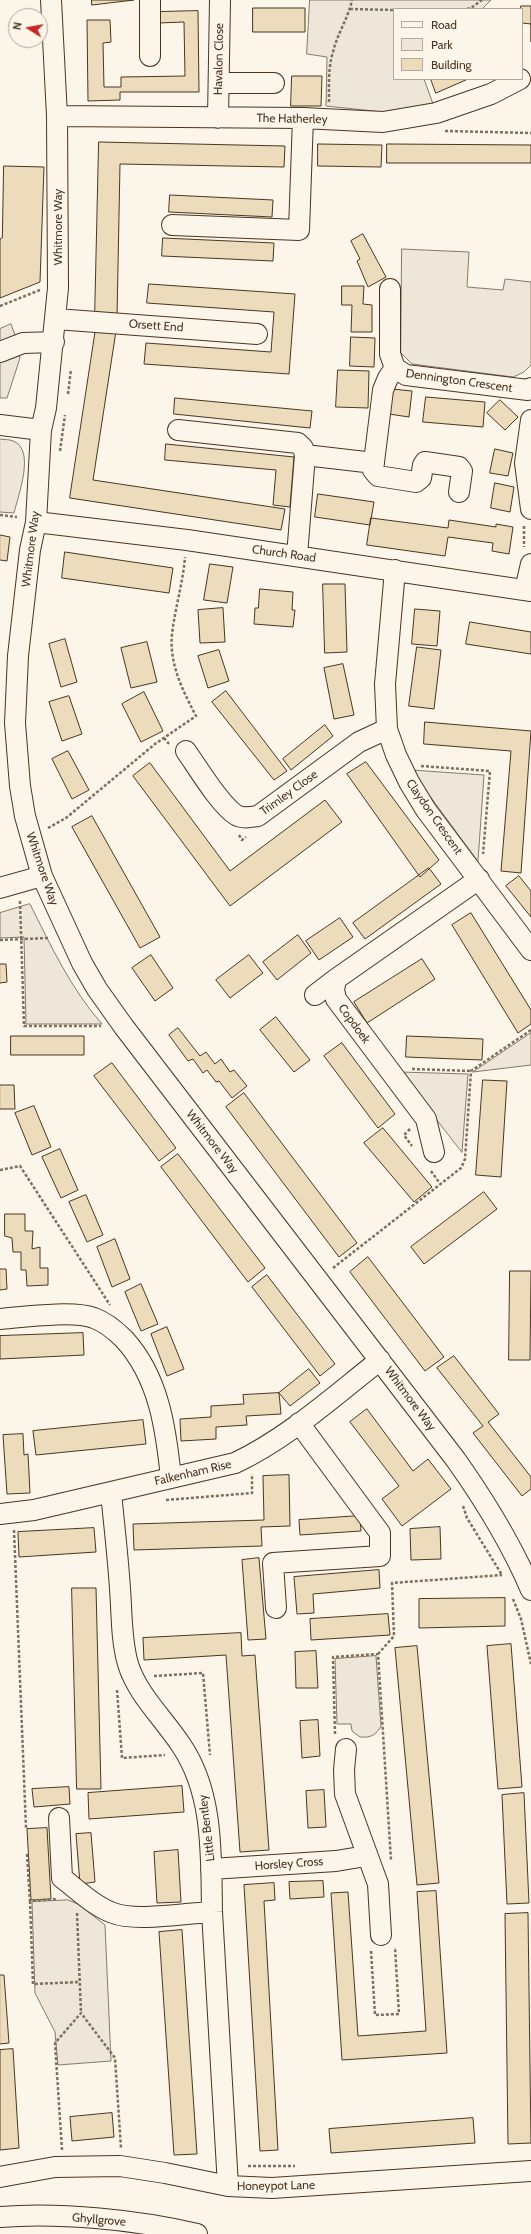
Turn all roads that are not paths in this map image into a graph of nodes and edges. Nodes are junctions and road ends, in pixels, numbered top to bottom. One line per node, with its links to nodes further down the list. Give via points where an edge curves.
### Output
1 (51, 0): 8 (street, Whitmore Way)
2 (150, 0): 4 (street)
3 (220, 0): 7 (street, Havalon Close)
4 (150, 56)
5 (519, 80): 10 (street, The Hatherley, via 491,94 409,118 383,122)
6 (274, 82): 7 (street)
7 (219, 83): 9 (street, Havalon Close)
8 (57, 116): 9 (street, The Hatherley); 13 (street, Whitmore Way, via 59,232)
9 (218, 118): 10 (street, The Hatherley)
10 (303, 118): 11 (street, via 299,230)
11 (172, 225)
12 (390, 289): 17 (street, via 390,354)
13 (56, 319): 14 (street, Orsett End); 15 (street, Whitmore Way)
14 (257, 334)
15 (54, 342): 16 (street, via 23,343); 21 (street, Whitmore Way)
16 (0, 352)
17 (395, 368): 18 (street, Dennington Crescent, via 406,375); 24 (street, Dennington Crescent, via 384,390)
18 (529, 389): 19 (street)
19 (531, 420): 26 (street, via 525,463)
20 (0, 425): 21 (street)
21 (41, 430): 27 (street, Whitmore Way)
22 (178, 430): 23 (street, via 298,443)
23 (305, 455): 24 (street); 28 (street)
24 (374, 463): 25 (street, via 373,470 378,476 416,482 421,478 425,462 459,466 462,471)
25 (459, 492)
26 (527, 515)
27 (36, 522): 28 (street, Church Road); 35 (street, Whitmore Way, via 30,550 18,656 14,723 25,816)
28 (297, 556): 30 (street, Church Road)
29 (527, 558): 31 (street)
30 (395, 570): 31 (street, Church Road); 32 (street, Claydon Crescent, via 385,684)
31 (528, 590)
32 (387, 729): 33 (street, Trimley Close, via 359,742 258,816 248,818 237,816 228,808); 34 (street, Claydon Crescent, via 408,782 426,810)
33 (180, 751)
34 (480, 870): 37 (street, Claydon Crescent); 38 (street)
35 (42, 876): 36 (street); 42 (street, Whitmore Way, via 66,932 97,989)
36 (0, 888)
37 (531, 950)
38 (336, 979): 39 (street); 40 (street, Copdoek, via 336,999 426,1119)
39 (315, 995)
40 (434, 1152)
41 (0, 1319): 44 (street, via 73,1315 94,1318 115,1330 133,1349 149,1376 166,1431)
42 (380, 1360): 43 (street, Falkenham Rise); 47 (street, Whitmore Way, via 487,1504)
43 (299, 1423): 44 (street, Falkenham Rise, via 256,1453 235,1463); 48 (street, via 380,1533 380,1556 274,1563)
44 (171, 1478): 45 (street, Falkenham Rise)
45 (111, 1492): 46 (street, Falkenham Rise, via 20,1513); 52 (street, Little Bentley, via 123,1638 128,1665 140,1688 182,1745 196,1769 206,1800)
46 (8, 1519)
47 (531, 1590)
48 (276, 1608)
49 (341, 1745): 51 (street, via 345,1794)
50 (59, 1818): 53 (street, via 62,1878 98,1905 114,1913 131,1917)
51 (366, 1856): 52 (street, Horsley Cross, via 336,1861); 54 (street, via 378,1884)
52 (211, 1869): 53 (street, Little Bentley)
53 (212, 1912): 57 (street, Little Bentley)
54 (382, 1942)
55 (531, 2171): 57 (street, Honeypot Lane, via 272,2188)
56 (0, 2177): 57 (street, Honeypot Lane, via 55,2167 120,2166)
57 (228, 2186)
58 (0, 2217): 59 (street, Ghyllgrove)
59 (60, 2226): 60 (street, Ghyllgrove, via 120,2221)
60 (197, 2234)

